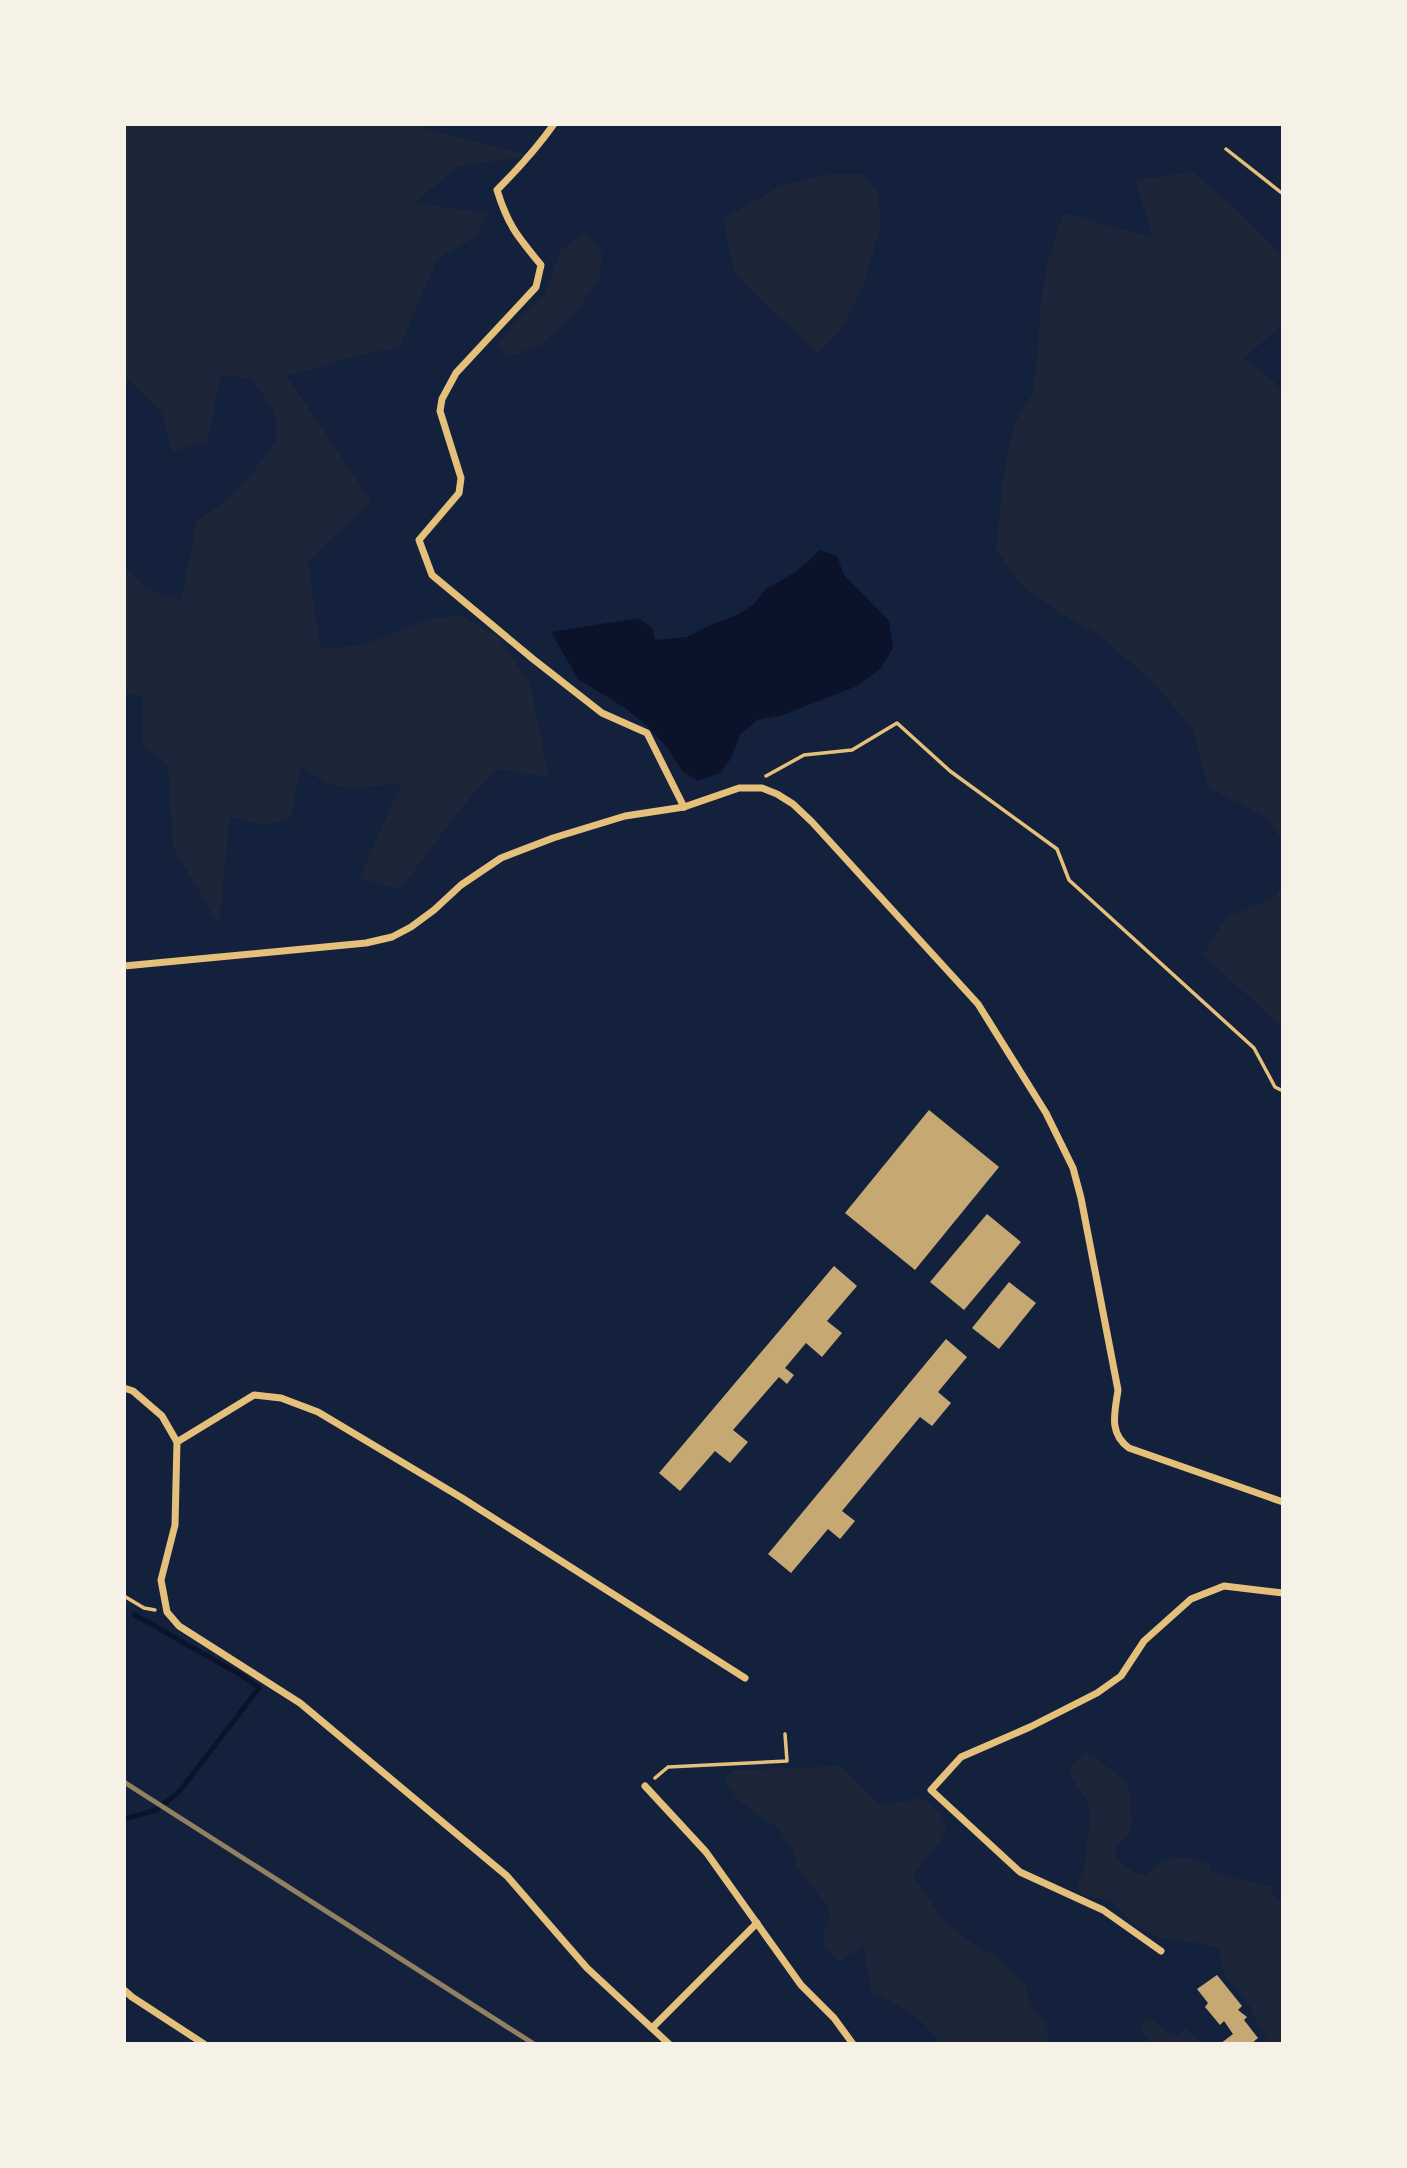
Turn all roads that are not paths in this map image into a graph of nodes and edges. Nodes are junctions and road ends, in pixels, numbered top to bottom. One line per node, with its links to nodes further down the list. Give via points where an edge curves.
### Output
1 (554, 124): 2 (street, via 497,190 513,231 541,265 536,287 456,373 442,399 440,411 461,478 459,493 419,540 432,575 602,713 647,733)
2 (684, 807): 3 (street, via 625,816 501,858 392,937); 6 (street, via 739,788 762,788 793,804 978,1004 1046,1113 1073,1168 1118,1390 1115,1417 1121,1442)
3 (124, 966)
4 (124, 1388): 5 (street, via 162,1416)
5 (177, 1442): 8 (street, via 254,1395 281,1398 317,1412); 13 (street, via 175,1525 161,1580 167,1612 179,1626 300,1703 507,1876 587,1968)
6 (1283, 1502)
7 (1283, 1593): 11 (street, via 1224,1586 1191,1599 1144,1641 1121,1676 1030,1727 961,1757 932,1790 1020,1872 1102,1910)
8 (746, 1678)
9 (645, 1786): 10 (street, via 706,1852)
10 (757, 1923): 13 (street); 16 (street, via 801,1985)
11 (1161, 1951)
12 (124, 1990): 14 (street)
13 (653, 2027): 15 (street)
14 (204, 2044)
15 (670, 2044)
16 (853, 2044)

